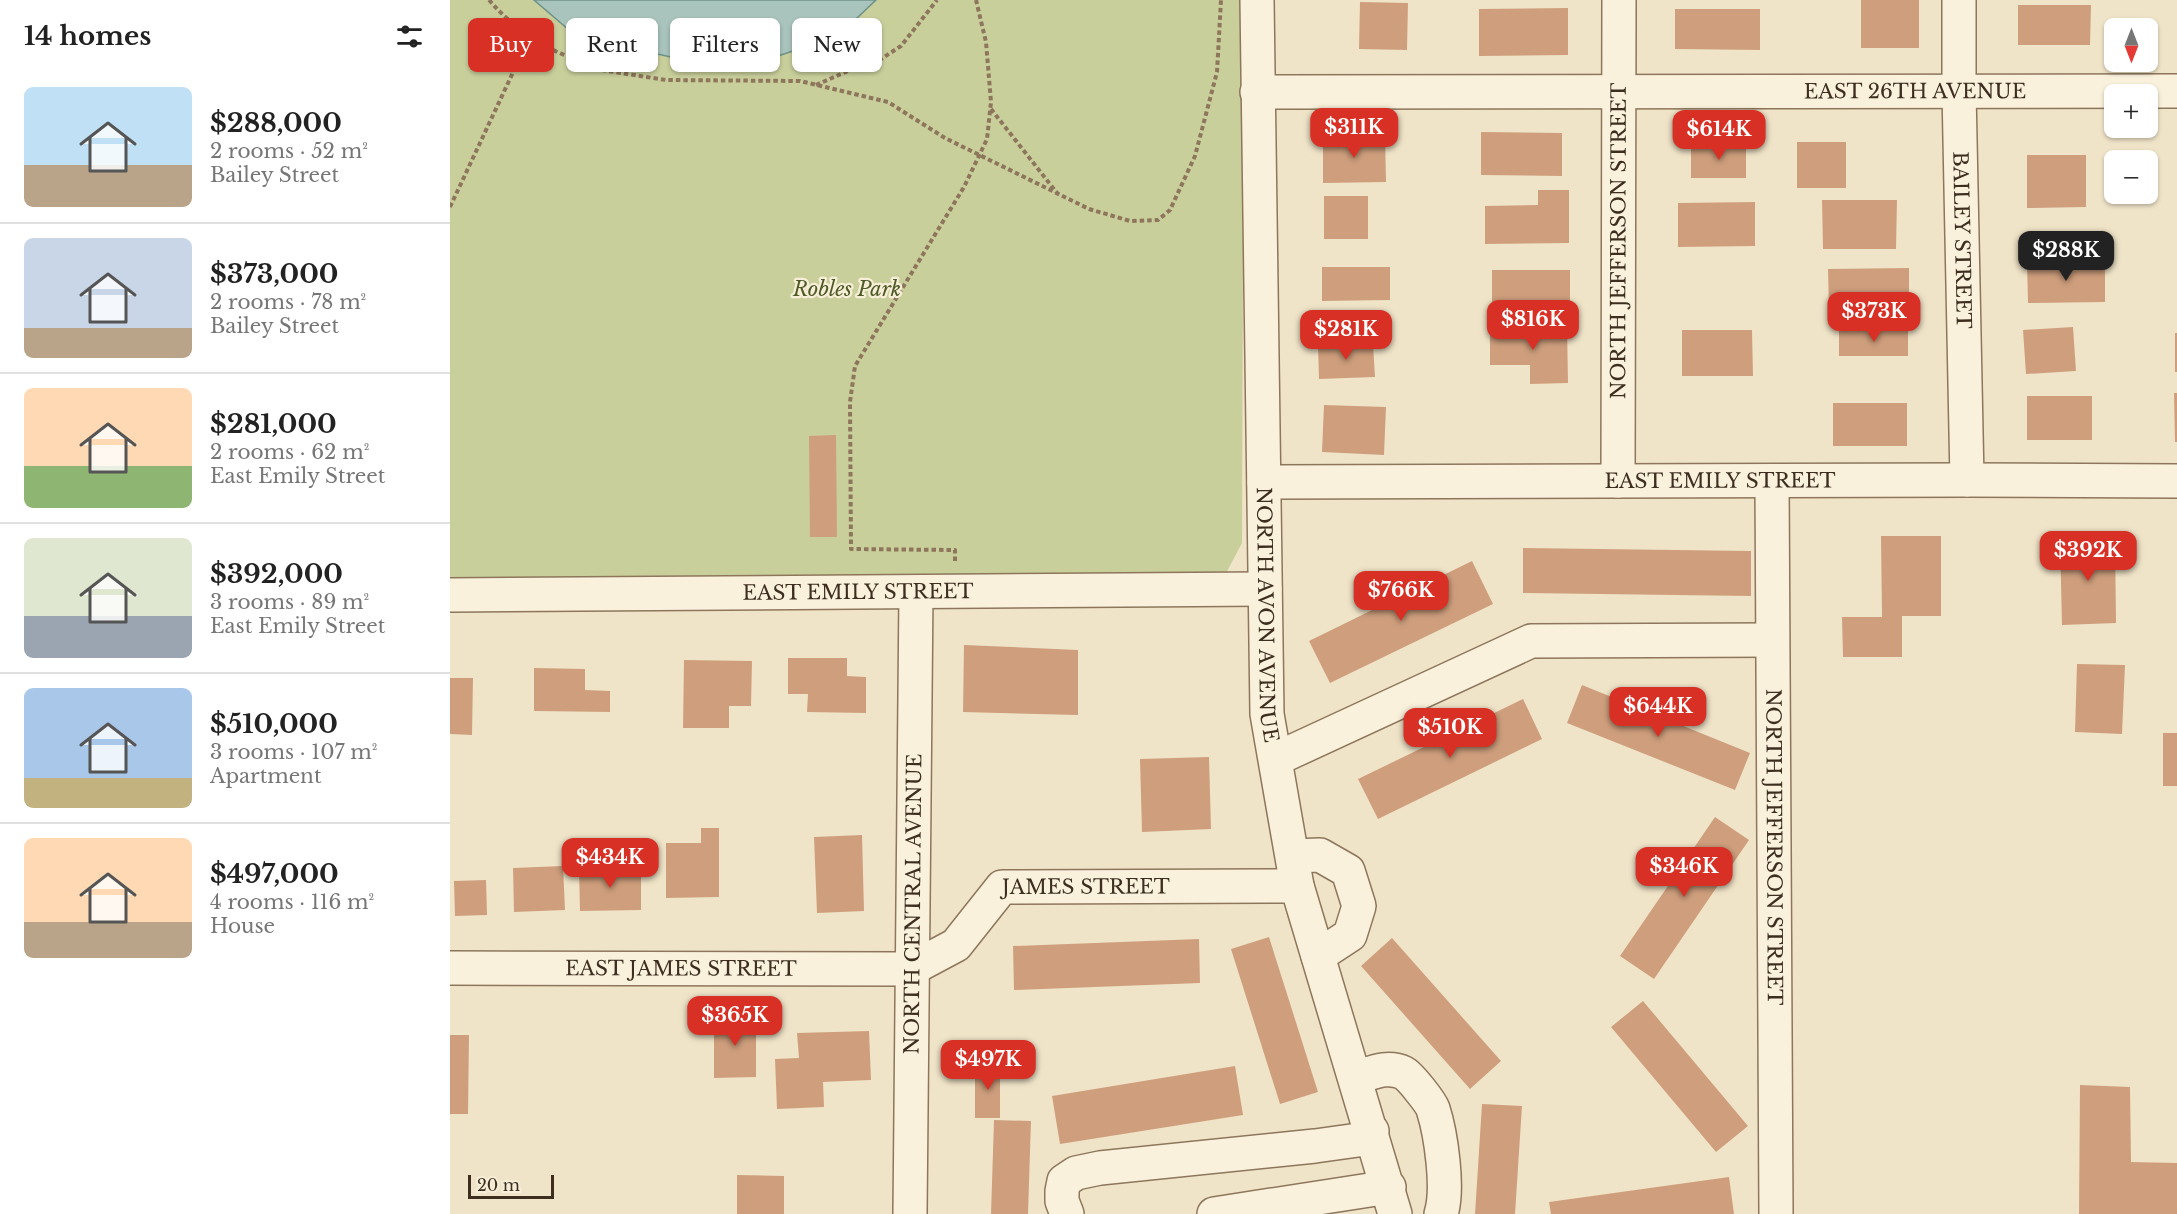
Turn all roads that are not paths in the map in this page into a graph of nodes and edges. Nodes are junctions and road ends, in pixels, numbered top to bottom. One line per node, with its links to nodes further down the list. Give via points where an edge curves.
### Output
1 (1257, 0): 5 (street, NORTH AVON AVENUE)
2 (1619, 0): 6 (street, NORTH JEFFERSON STREET)
3 (1959, 0): 7 (street, BAILEY STREET)
4 (2177, 91): 7 (street, EAST 26TH AVENUE)
5 (1257, 92): 6 (street, EAST 26TH AVENUE); 12 (street, NORTH AVON AVENUE)
6 (1619, 92): 7 (street, EAST 26TH AVENUE); 9 (street, NORTH JEFFERSON STREET)
7 (1959, 92): 8 (street, BAILEY STREET)
8 (1967, 480): 10 (street, EAST EMILY STREET); 11 (street, EAST EMILY STREET)
9 (1618, 481): 10 (street, EAST EMILY STREET); 12 (street, EAST EMILY STREET)
10 (1772, 481): 16 (street, NORTH JEFFERSON STREET)
11 (2177, 481)
12 (1264, 482): 13 (street, NORTH AVON AVENUE)
13 (1265, 590): 14 (street, EAST EMILY STREET); 17 (street, NORTH AVON AVENUE, via 1267,714)
14 (916, 592): 15 (street, EAST EMILY STREET); 21 (street, NORTH CENTRAL AVENUE)
15 (450, 595)
16 (1772, 640): 17 (street, via 1531,640); 31 (street, NORTH JEFFERSON STREET)
17 (1276, 759): 18 (street, NORTH AVON AVENUE)
18 (1295, 871): 19 (street, NORTH AVON AVENUE); 19 (street, via 1320,855 1348,871 1359,906 1350,935); 21 (street, JAMES STREET, via 1002,887 956,945)
19 (1318, 956): 22 (street, NORTH AVON AVENUE)
20 (450, 968): 21 (street, EAST JAMES STREET)
21 (911, 969): 27 (street, NORTH CENTRAL AVENUE)
22 (1356, 1078): 23 (street, NORTH AVON AVENUE); 30 (street, via 1384,1068 1406,1074 1432,1107 1443,1163)
23 (1372, 1131): 24 (street, via 1358,1140); 26 (street, NORTH AVON AVENUE)
24 (1315, 1146): 25 (street); 28 (street, via 1076,1173 1064,1180 1062,1201)
25 (1327, 1195): 26 (street); 29 (street)
26 (1392, 1200)
27 (910, 1214)
28 (1067, 1214)
29 (1214, 1214)
30 (1441, 1214)
31 (1776, 1214)

